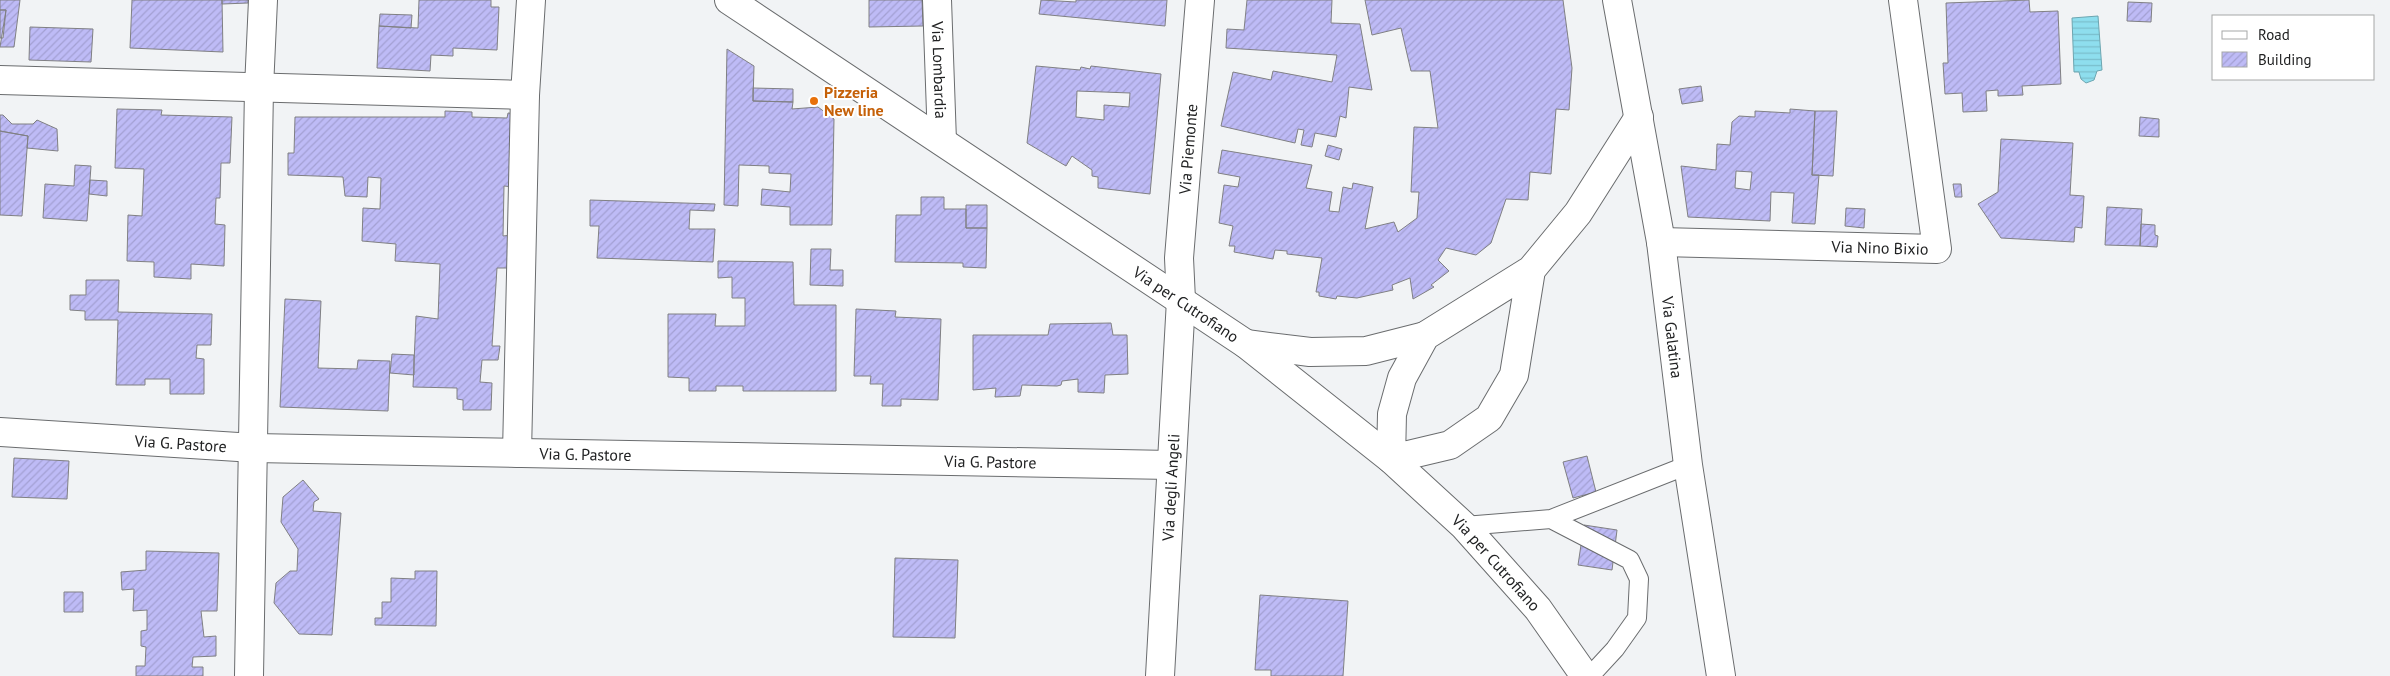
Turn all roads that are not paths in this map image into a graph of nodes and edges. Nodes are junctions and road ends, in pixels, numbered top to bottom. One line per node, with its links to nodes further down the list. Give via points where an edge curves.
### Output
1 (263, 0): 9 (street)
2 (531, 0): 10 (street)
3 (729, 0): 12 (street, Via per Cutrofiano)
4 (937, 0): 12 (street, Via Lombardia)
5 (1200, 0): 15 (street, Via Piemonte, via 1179,258)
6 (1617, 0): 11 (street, Via Galatina)
7 (1903, 0): 13 (street, Via Nino Bixio, via 1937,249)
8 (0, 80): 9 (street)
9 (259, 88): 10 (street); 19 (street)
10 (525, 96): 20 (street)
11 (1639, 117): 13 (street, Via Galatina); 14 (street, via 1578,213)
12 (942, 141): 15 (street, Via per Cutrofiano)
13 (1661, 242): 23 (street, Via Galatina)
14 (1531, 270): 16 (street); 21 (street, via 1514,375 1489,418 1450,445)
15 (1181, 300): 17 (street, Via per Cutrofiano); 22 (street, Via degli Angeli)
16 (1425, 336): 17 (street, via 1366,351 1310,352); 21 (street, via 1402,378 1392,414)
17 (1246, 344): 21 (street, Via per Cutrofiano)
18 (0, 432): 19 (street, Via G. Pastore)
19 (254, 448): 20 (street, Via G. Pastore); 26 (street)
20 (517, 453): 22 (street, Via G. Pastore)
21 (1391, 459): 25 (street, Via per Cutrofiano)
22 (1171, 465): 27 (street, Via degli Angeli)
23 (1688, 465): 24 (lane); 30 (street, Via Galatina)
24 (1551, 519): 25 (lane); 29 (lane, via 1630,560 1639,579 1637,618)
25 (1464, 526): 28 (street, Via per Cutrofiano, via 1538,609)
26 (249, 676)
27 (1160, 676)
28 (1584, 676)
29 (1590, 676)
30 (1721, 676)

